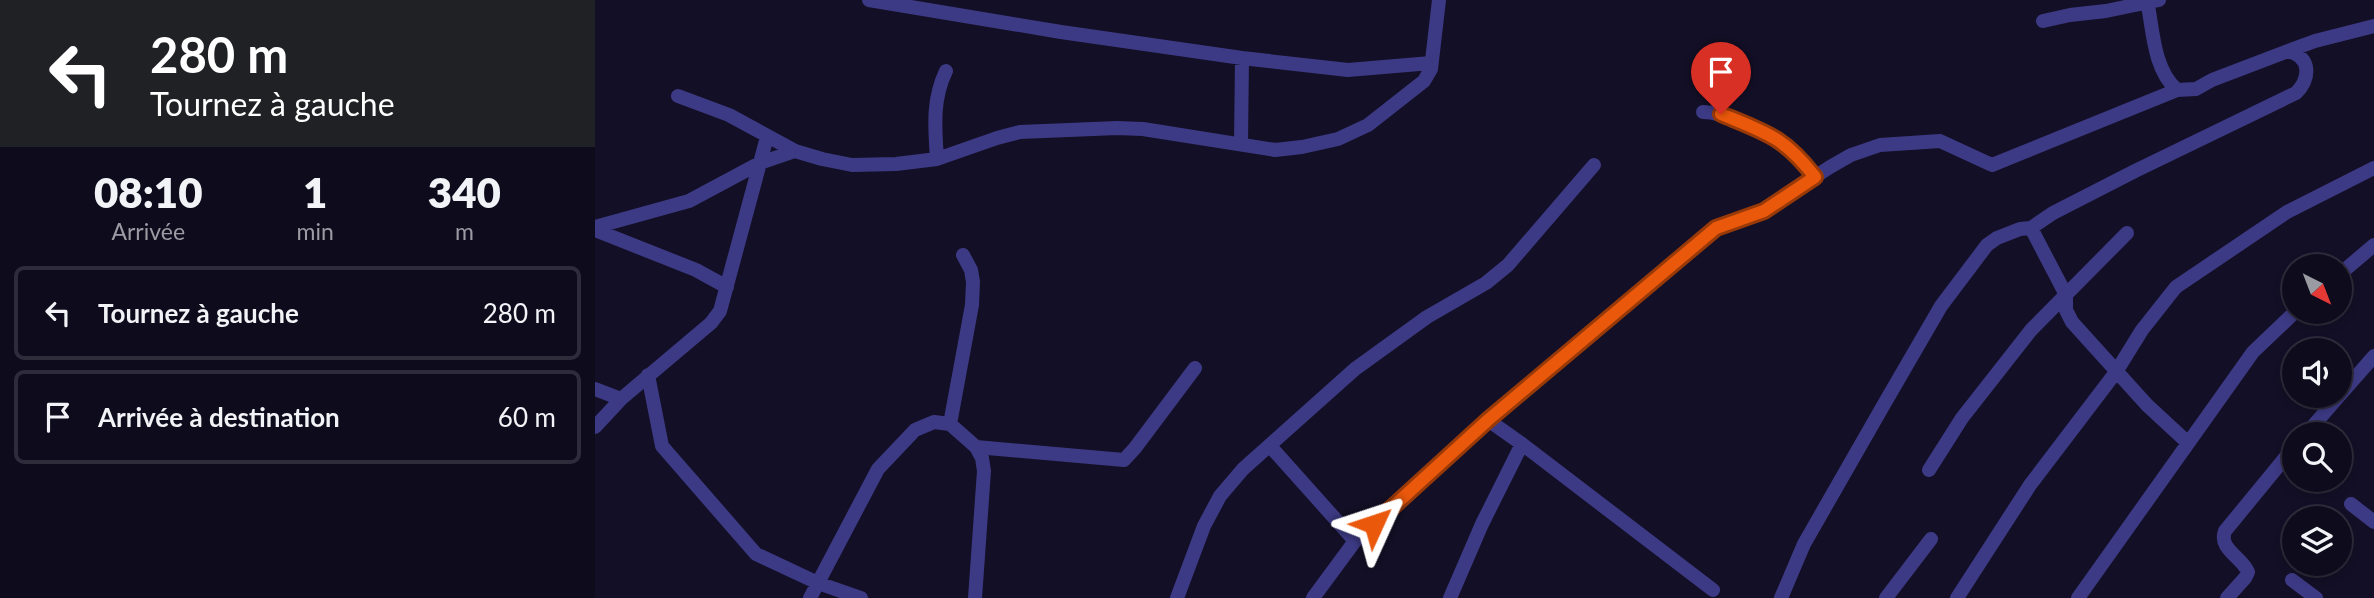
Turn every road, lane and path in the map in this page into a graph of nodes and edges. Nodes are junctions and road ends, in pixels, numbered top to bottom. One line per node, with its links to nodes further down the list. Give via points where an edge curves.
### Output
1 (869, 0): 7 (street)
2 (1439, 0): 8 (street)
3 (2151, 1): 4 (street); 10 (street, via 2161,69)
4 (2043, 21)
5 (2374, 26): 6 (street)
6 (2288, 51): 10 (street, via 2196,89); 22 (street, via 2295,52 2308,74 2296,93 2135,171)
7 (1242, 58): 8 (street, via 1348,70); 14 (street)
8 (1431, 63): 14 (street, via 1429,75 1415,89 1368,125 1338,139 1275,150)
9 (946, 71): 16 (street, via 935,113)
10 (2177, 90): 20 (street, via 1992,165 1940,141 1879,145 1851,155)
11 (678, 96): 13 (street, via 729,115)
12 (1703, 112): 20 (street, via 1721,114 1768,133 1791,149)
13 (767, 137): 15 (street); 17 (street)
14 (1241, 144): 16 (street, via 1143,129 1020,132)
15 (795, 151): 16 (street, via 852,165); 17 (street)
16 (937, 159)
17 (760, 163): 21 (street, via 689,201); 27 (street)
18 (1594, 165): 44 (street, via 1508,265 1356,369)
19 (2374, 168): 32 (street, via 2287,212 2176,287)
20 (1815, 177): 38 (street, via 1764,211 1716,228)
21 (595, 228): 27 (street)
22 (2031, 228): 28 (street); 61 (street, via 1987,245 1941,306 1804,544)
23 (2127, 233): 28 (street)
24 (2374, 245): 26 (street)
25 (963, 255): 40 (street, via 971,270 972,304)
26 (2352, 264)
27 (727, 287): 33 (street, via 711,323)
28 (2066, 295): 32 (street, via 2069,317); 47 (street, via 1999,369)
29 (2282, 324): 42 (street, via 2253,352)
30 (2374, 356): 34 (street)
31 (1195, 368): 45 (street, via 1123,460)
32 (2116, 372): 42 (street); 63 (street, via 2030,485)
33 (648, 375): 36 (street); 53 (street, via 662,446 756,554)
34 (2352, 381)
35 (595, 389): 36 (street)
36 (621, 399): 41 (street)
37 (2329, 408): 39 (street)
38 (1488, 420): 43 (street); 51 (street)
39 (2316, 422)
40 (950, 424): 45 (street); 53 (street, via 934,422 915,430 879,469)
41 (595, 427)
42 (2187, 442): 64 (street)
43 (1523, 444): 54 (street); 60 (street)
44 (1270, 446): 51 (street); 58 (street, via 1220,496)
45 (976, 447): 57 (street, via 984,471)
46 (2282, 462): 65 (street, via 2225,531 2225,545 2248,572)
47 (1929, 470)
48 (2351, 504): 49 (street)
49 (2374, 522)
50 (1931, 538): 62 (street)
51 (1355, 541): 59 (street)
52 (2292, 580): 66 (street)
53 (818, 583): 55 (street); 56 (street)
54 (1713, 590)
55 (810, 598)
56 (861, 598)
57 (975, 598)
58 (1177, 598)
59 (1313, 598)
60 (1450, 598)
61 (1781, 598)
62 (1886, 598)
63 (1957, 598)
64 (2078, 598)
65 (2227, 598)
66 (2316, 598)

